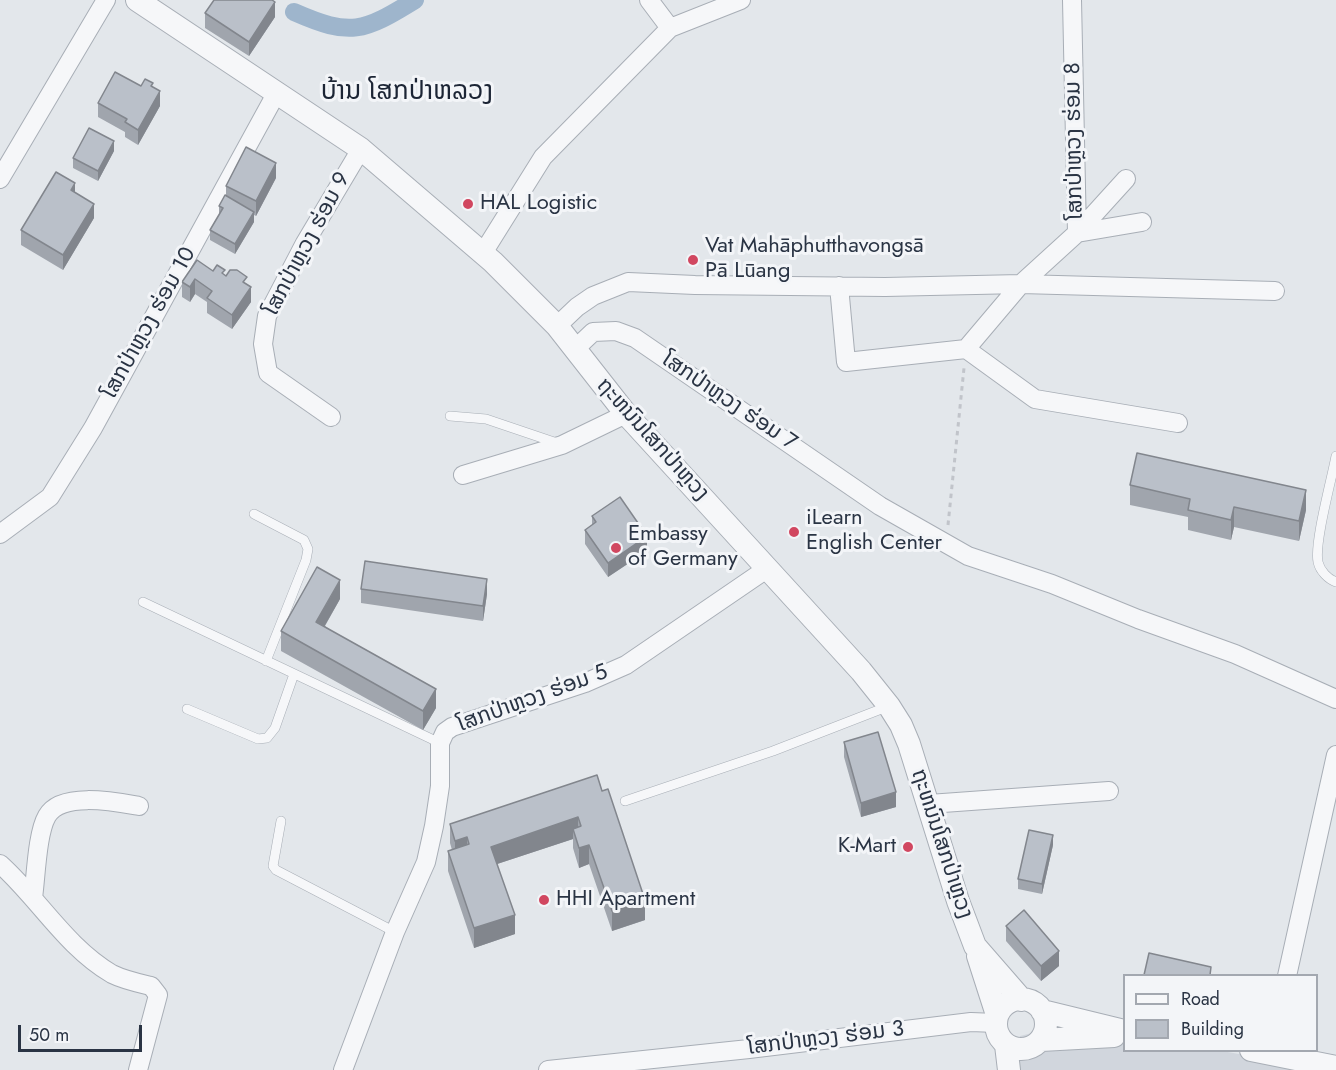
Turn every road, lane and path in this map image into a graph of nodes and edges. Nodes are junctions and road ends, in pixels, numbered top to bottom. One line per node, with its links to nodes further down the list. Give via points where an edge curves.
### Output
1 (106, 0): 9 (street)
2 (137, 0): 7 (street, ຖະຫນົນໂສກປ່າຫຼວງ)
3 (649, 0): 6 (street)
4 (741, 0): 6 (street)
5 (1072, 0): 12 (street, ໂສກປ່າຫຼວງ ຮ່ອມ 8)
6 (670, 28): 13 (street, via 543,157)
7 (277, 92): 8 (street, ຖະຫນົນໂສກປ່າຫຼວງ); 29 (street, ໂສກປ່າຫຼວງ ຮ່ອມ 10, via 93,428 50,497)
8 (361, 149): 13 (street, ຖະຫນົນໂສກປ່າຫຼວງ); 22 (street, ໂສກປ່າຫຼວງ ຮ່ອມ 9, via 280,287 267,316 262,344 268,373)
9 (0, 179)
10 (1126, 179): 12 (street)
11 (1142, 222): 12 (street)
12 (1077, 233): 14 (street, ໂສກປ່າຫຼວງ ຮ່ອມ 8)
13 (483, 253): 17 (street, ຖະຫນົນໂສກປ່າຫຼວງ)
14 (1021, 284): 15 (street); 16 (street); 18 (street, ໂສກປ່າຫຼວງ ຮ່ອມ 8)
15 (839, 286): 17 (street, via 628,282 594,296); 18 (street, via 846,362)
16 (1275, 291)
17 (557, 326): 19 (street, ຖະຫນົນໂສກປ່າຫຼວງ)
18 (966, 349): 23 (street, via 1035,399); 28 (path)
19 (574, 350): 20 (street, ຖະຫນົນໂສກປ່າຫຼວງ); 35 (street, ໂສກປ່າຫຼວງ ຮ່ອມ 7, via 593,332 616,331 635,338 880,506 968,556 1235,654)
20 (626, 414): 24 (street); 30 (street, ຖະຫນົນໂສກປ່າຫຼວງ)
21 (450, 416): 24 (lane, via 486,419)
22 (331, 417)
23 (1178, 423)
24 (562, 445): 26 (street)
25 (1336, 456): 31 (lane, via 1318,544 1318,563 1329,579)
26 (463, 475)
27 (254, 514): 33 (lane, via 304,540 308,549)
28 (948, 525)
29 (0, 534)
30 (768, 568): 36 (street, ຖະຫນົນໂສກປ່າຫຼວງ); 38 (street, ໂສກປ່າຫຼວງ ຮ່ອມ 5, via 626,664 585,683 452,727)
31 (1336, 582)
32 (143, 602): 33 (lane)
33 (267, 661): 34 (lane)
34 (294, 674): 37 (lane, via 275,728 267,738 258,739); 38 (lane)
35 (1336, 699)
36 (889, 706): 41 (lane, via 773,751); 42 (street, ຖະຫນົນໂສກປ່າຫຼວງ, via 909,744)
37 (187, 710)
38 (440, 743): 47 (street, ໂສກປ່າຫຼວງ ຮ່ອມ 5, via 440,786 426,862)
39 (1336, 754): 49 (street)
40 (1109, 791): 42 (street)
41 (624, 801)
42 (929, 804): 48 (street, ຖະຫນົນໂສກປ່າຫຼວງ)
43 (139, 806): 46 (street, via 77,800 48,813)
44 (281, 821): 47 (lane, via 273,866 276,870)
45 (0, 864): 46 (street)
46 (33, 898): 59 (street, via 74,946 112,974 152,986 158,995)
47 (395, 932): 60 (street, ໂສກປ່າຫຼວງ ຮ່ອມ 5)
48 (975, 946): 50 (street, ຖະຫນົນໂສກປ່າຫຼວງ); 52 (street)
49 (1287, 974)
50 (1022, 1000): 51 (street); 52 (street, via 1007,1004)
51 (1042, 1011): 53 (street); 55 (street, via 1046,1026)
52 (997, 1019): 56 (street, via 996,1031); 61 (street, ໂສກປ່າຫຼວງ ຮ່ອມ 3)
53 (1123, 1031)
54 (1123, 1036): 55 (street)
55 (1035, 1044): 56 (street, via 1014,1048); 63 (street)
56 (1006, 1045): 62 (street)
57 (1268, 1052): 58 (street)
58 (1336, 1067)
59 (138, 1070)
60 (343, 1070)
61 (548, 1070)
62 (1009, 1070)
63 (1023, 1070)

